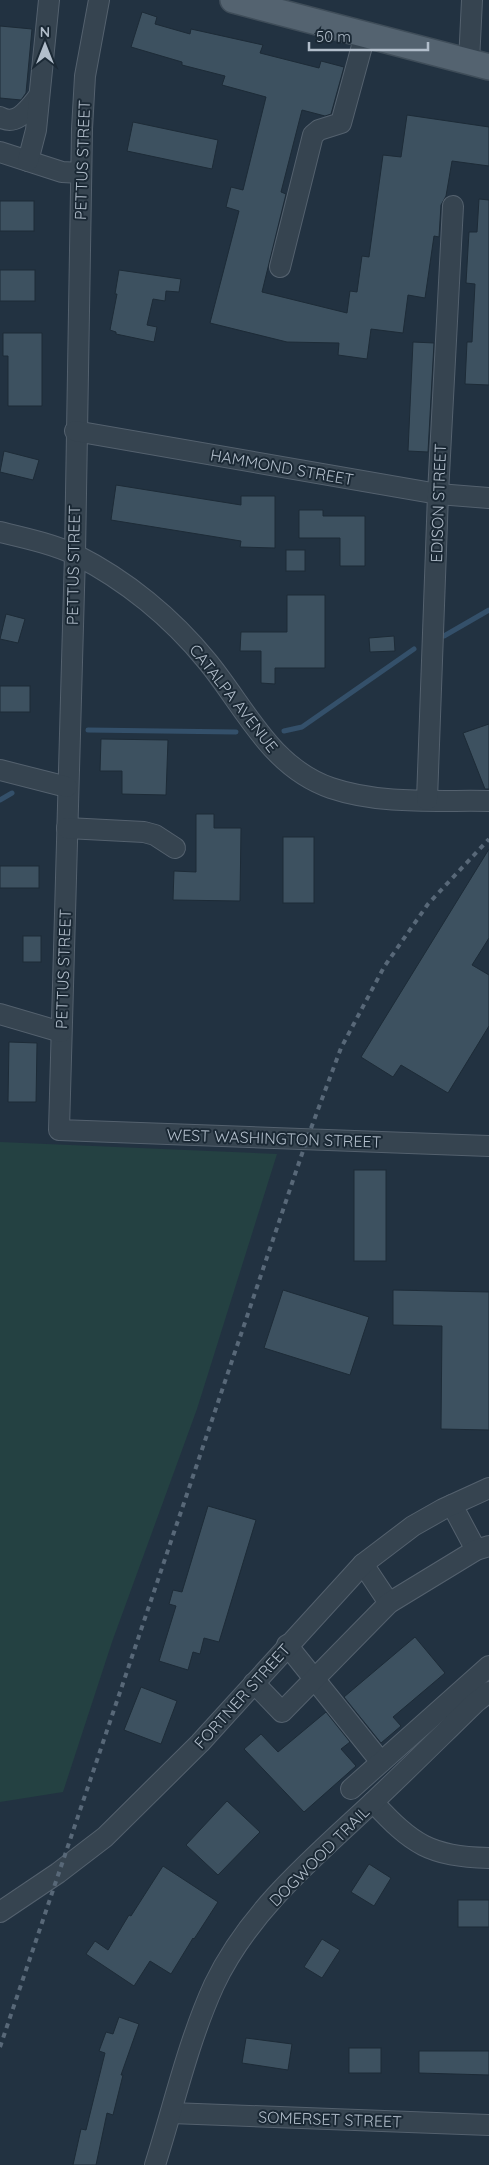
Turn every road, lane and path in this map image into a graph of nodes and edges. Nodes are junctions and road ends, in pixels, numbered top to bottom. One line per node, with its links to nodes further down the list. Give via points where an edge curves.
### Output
1 (49, 0): 8 (street)
2 (99, 0): 12 (street, PETTUS STREET, via 85,76)
3 (233, 0): 5 (main road)
4 (472, 0): 7 (street)
5 (297, 8): 6 (main road)
6 (365, 35): 7 (main road); 14 (street, via 341,123 313,135)
7 (479, 65)
8 (39, 96): 9 (street, via 22,116 10,120); 11 (street, via 36,130)
9 (0, 117)
10 (0, 152): 11 (street)
11 (28, 161): 12 (street, via 62,172)
12 (81, 173): 15 (street, PETTUS STREET)
13 (453, 206): 16 (street, EDISON STREET)
14 (280, 266)
15 (75, 431): 16 (street, HAMMOND STREET); 19 (street, PETTUS STREET)
16 (438, 494): 17 (street, HAMMOND STREET); 22 (street, EDISON STREET)
17 (489, 498)
18 (0, 532): 19 (street, CATALPA AVENUE)
19 (74, 554): 21 (street, PETTUS STREET); 22 (street, CATALPA AVENUE, via 131,589 181,632 208,661 265,740 295,770 348,792)
20 (0, 770): 21 (street)
21 (67, 787): 24 (street, PETTUS STREET)
22 (427, 800): 23 (street, CATALPA AVENUE)
23 (489, 801)
24 (67, 828): 25 (street, via 144,832); 27 (street, PETTUS STREET)
25 (175, 848)
26 (0, 1014): 27 (street)
27 (61, 1032): 28 (street, PETTUS STREET)
28 (59, 1130): 29 (street, WEST WASHINGTON STREET)
29 (489, 1146)
30 (489, 1488): 31 (street, FORTNER STREET)
31 (452, 1505): 32 (street); 33 (street, FORTNER STREET, via 413,1526)
32 (483, 1548): 34 (street)
33 (363, 1564): 34 (street); 35 (street, FORTNER STREET)
34 (389, 1603): 37 (street)
35 (287, 1645): 37 (street); 38 (street, FORTNER STREET)
36 (489, 1666): 40 (street)
37 (314, 1679): 38 (street, via 282,1712); 40 (street)
38 (254, 1683): 44 (street, FORTNER STREET, via 200,1743 105,1837)
39 (489, 1692): 42 (street, DOGWOOD TRAIL)
40 (382, 1762): 41 (street)
41 (351, 1789)
42 (373, 1802): 43 (street, via 397,1828 417,1843 440,1853); 45 (street, DOGWOOD TRAIL, via 300,1871 270,1903 239,1944 215,1984 193,2040)
43 (489, 1858)
44 (0, 1912)
45 (172, 2113): 46 (street, SOMERSET STREET); 47 (street, DOGWOOD TRAIL)
46 (489, 2125)
47 (155, 2165)

